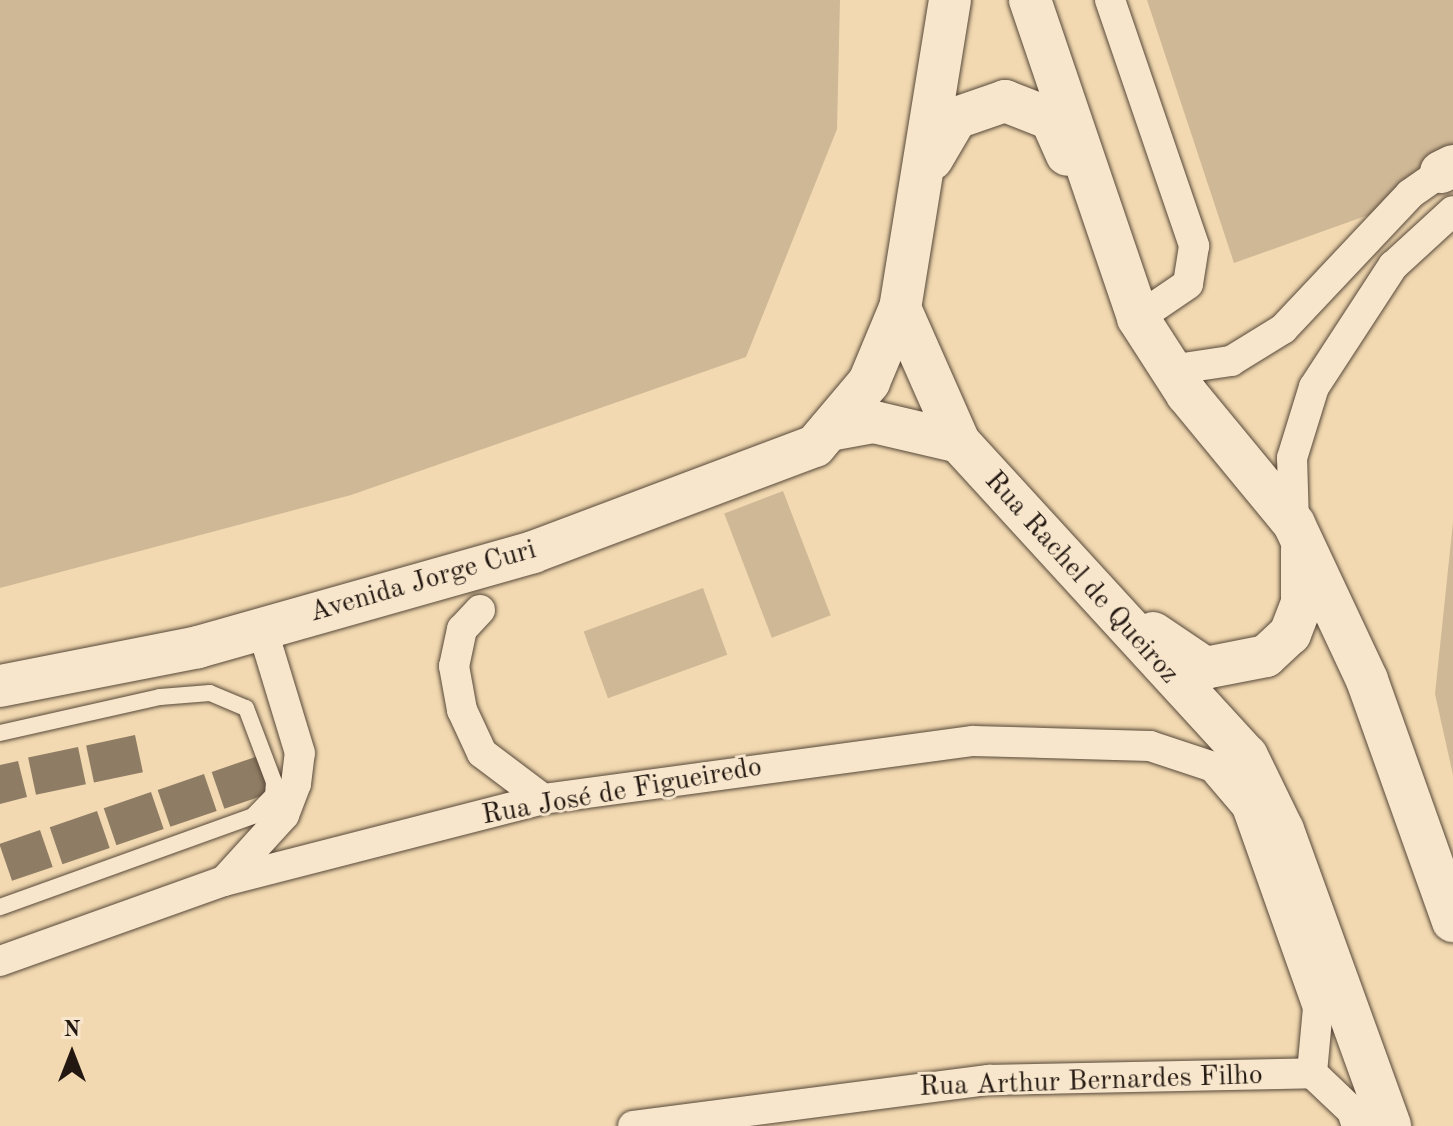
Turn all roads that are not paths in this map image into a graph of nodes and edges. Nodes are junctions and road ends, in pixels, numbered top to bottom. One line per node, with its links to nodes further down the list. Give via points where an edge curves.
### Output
1 (950, 0): 5 (street)
2 (1030, 0): 4 (street)
3 (1110, 0): 8 (street, via 1194,246 1188,284)
4 (1090, 172): 5 (street, via 1070,161 1051,119 1005,101 956,118); 8 (street)
5 (922, 178): 7 (street)
6 (1449, 183): 9 (street, via 1410,194 1283,329 1231,361); 12 (street, via 1314,387 1292,458)
7 (900, 308): 10 (street, via 869,382); 11 (street, Rua Rachel de Queiroz)
8 (1138, 318): 9 (street)
9 (1170, 370): 12 (street)
10 (829, 430): 11 (street, via 874,422); 15 (street, Avenida Jorge Curi, via 815,446 533,552)
11 (959, 442): 14 (street, Rua Rachel de Queiroz)
12 (1298, 532): 14 (street, via 1302,603 1290,634 1266,656 1205,668 1133,616); 21 (street, via 1367,680)
13 (480, 610): 18 (street, via 462,629 454,666 462,710 482,753)
14 (1107, 610): 26 (street, Rua Rachel de Queiroz, via 1247,756 1283,830)
15 (262, 628): 16 (street, Avenida Jorge Curi); 19 (street, via 300,753 296,784 284,815)
16 (0, 686)
17 (0, 733): 20 (lane, via 160,697 210,693 246,708 274,782 273,795 253,816)
18 (543, 799): 19 (street, Rua José de Figueiredo); 23 (street, Rua José de Figueiredo, via 973,741 1150,746 1213,767 1247,807 1318,1008)
19 (224, 881): 22 (street, Rua José de Figueiredo)
20 (0, 907)
21 (1453, 921)
22 (0, 961)
23 (1312, 1073): 24 (street, Rua Arthur Bernardes Filho, via 989,1080); 25 (street, via 1352,1111)
24 (633, 1126)
25 (1357, 1126)
26 (1390, 1126)

